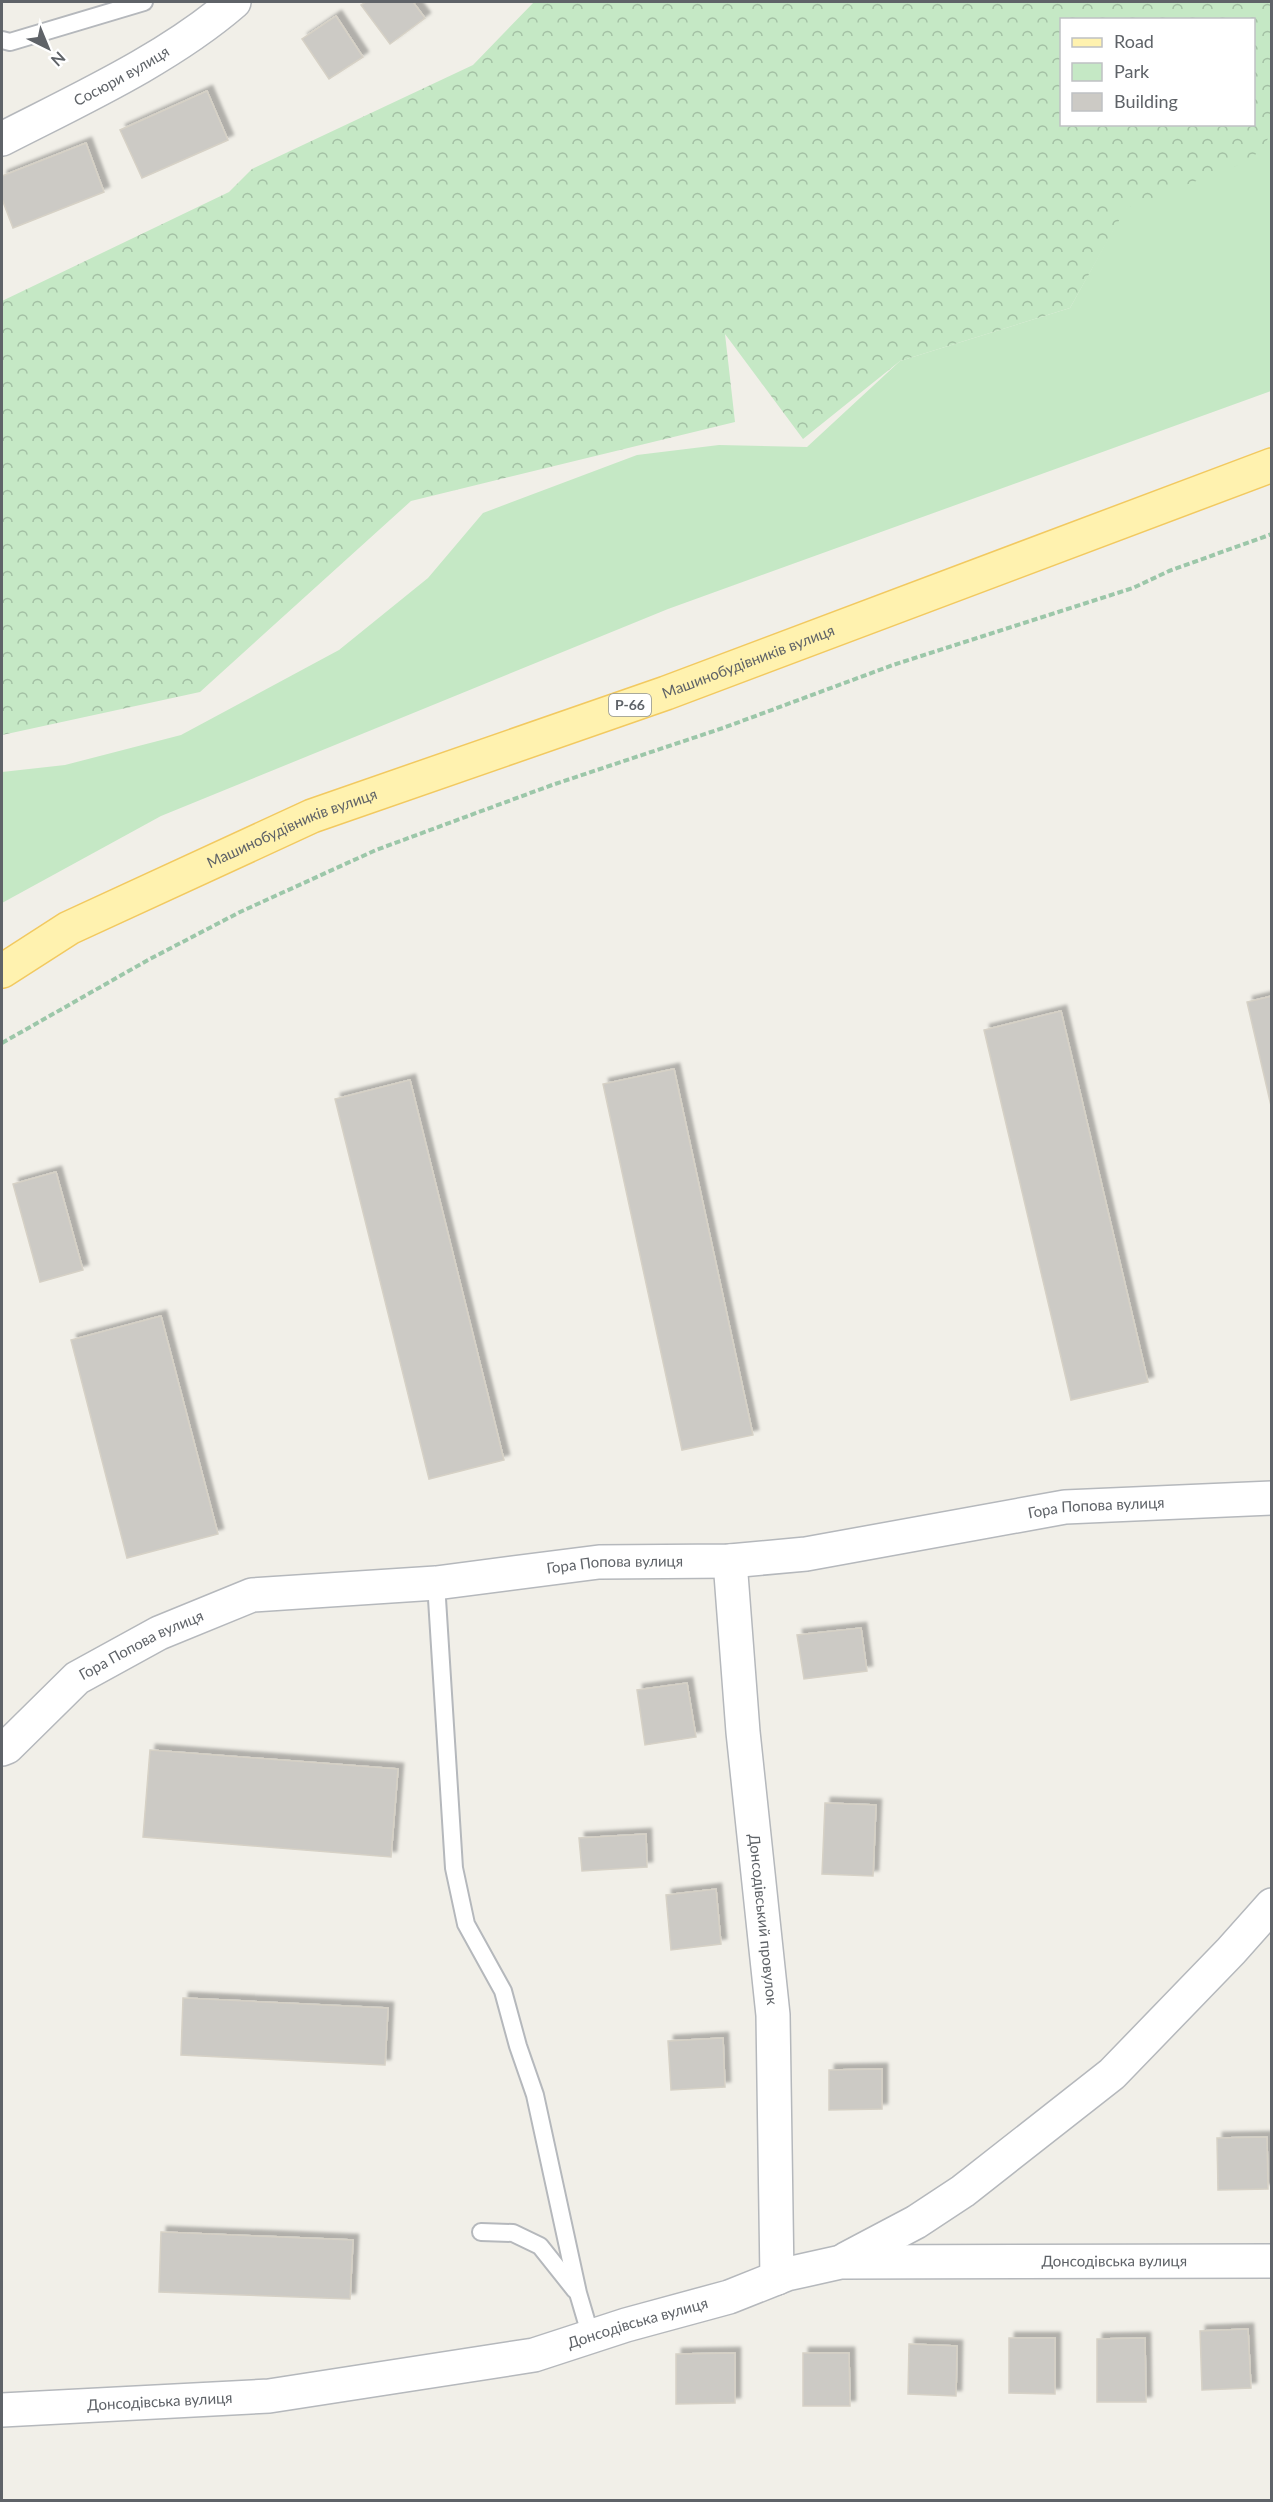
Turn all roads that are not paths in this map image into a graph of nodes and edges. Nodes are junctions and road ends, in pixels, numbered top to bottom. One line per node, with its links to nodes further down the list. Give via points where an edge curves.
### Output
1 (144, 2): 3 (lane, via 10,42)
2 (219, 8): 4 (street, Сосюри вулиця, via 114,82)
3 (2, 40)
4 (2, 139)
5 (1272, 465): 6 (main road, Машинобудівників вулиця / Р-66, via 666,693 312,816 69,928)
6 (2, 971)
7 (1272, 1498): 8 (street, Гора Попова вулиця, via 1065,1507 806,1554)
8 (729, 1561): 9 (street, Гора Попова вулиця, via 599,1562); 15 (street, Донсодівський провулок, via 773,2014)
9 (436, 1583): 10 (street, Гора Попова вулиця, via 252,1595 159,1633 77,1678); 16 (lane, via 454,1868 466,1924 503,1991 535,2095)
10 (2, 1749)
11 (1272, 1905): 14 (street, via 1112,2073 963,2191 916,2222)
12 (481, 2232): 16 (lane, via 513,2233 540,2246)
13 (1272, 2261): 14 (street, Донсодівська вулиця)
14 (841, 2262): 15 (street, Донсодівська вулиця)
15 (777, 2278): 17 (street, Донсодівська вулиця)
16 (578, 2293): 17 (lane)
17 (591, 2337): 18 (street, Донсодівська вулиця, via 534,2355 269,2396)
18 (2, 2410)

